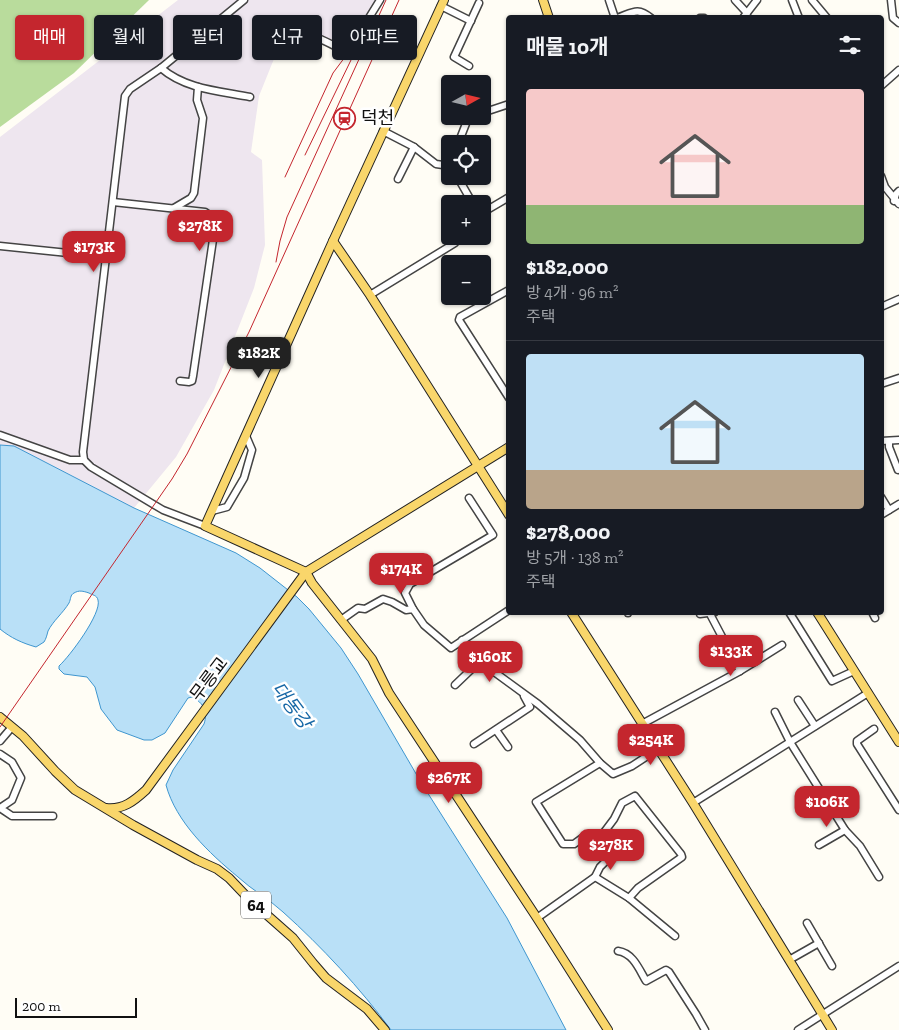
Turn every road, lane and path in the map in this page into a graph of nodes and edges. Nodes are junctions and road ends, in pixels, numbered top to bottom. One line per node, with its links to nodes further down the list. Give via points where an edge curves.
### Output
1 (244, 0): 24 (street)
2 (380, 0): 22 (street, via 344,50)
3 (543, 0): 12 (main road)
4 (609, 0): 13 (street)
5 (735, 0): 16 (street)
6 (757, 0): 17 (street)
7 (792, 0): 18 (street)
8 (812, 0): 19 (street)
9 (891, 0): 21 (street, via 893,18)
10 (443, 3): 20 (street); 31 (main road)
11 (479, 3): 20 (street)
12 (548, 15)
13 (618, 15)
14 (624, 15): 15 (street, via 638,10)
15 (648, 15)
16 (744, 15)
17 (746, 15)
18 (799, 15)
19 (824, 15)
20 (471, 20): 23 (street, via 454,57)
21 (899, 23)
22 (322, 40)
23 (468, 66)
24 (160, 68): 27 (street); 38 (street, via 125,96)
25 (899, 70): 26 (street)
26 (884, 83)
27 (198, 87): 28 (street); 40 (street, via 197,100 202,118 194,193)
28 (250, 97)
29 (506, 105): 30 (street)
30 (491, 110)
31 (383, 131): 32 (street); 42 (main road)
32 (414, 147): 33 (street, via 436,164); 34 (street)
33 (441, 164)
34 (398, 179)
35 (884, 184): 39 (street)
36 (899, 191): 39 (street)
37 (506, 199): 41 (street)
38 (113, 202): 40 (street); 45 (street)
39 (897, 202)
40 (174, 208): 51 (street, via 208,212 215,226 194,376 192,381)
41 (491, 208)
42 (333, 241): 47 (main road); 55 (main road)
43 (452, 245): 47 (street)
44 (0, 246): 45 (street)
45 (107, 257): 60 (street)
46 (506, 292): 53 (street, via 459,320)
47 (370, 295): 61 (main road)
48 (899, 299): 49 (street)
49 (884, 306)
50 (899, 378): 52 (street)
51 (180, 381)
52 (884, 383)
53 (506, 393)
54 (0, 435): 60 (street, via 70,460)
55 (246, 436): 68 (main road); 68 (street, via 252,450 244,478 227,507)
56 (899, 440): 58 (street)
57 (884, 441): 58 (street)
58 (889, 442): 62 (street)
59 (506, 449): 61 (main road)
60 (84, 460): 70 (street, via 162,510)
61 (478, 466): 66 (main road); 71 (main road)
62 (898, 470)
63 (469, 498): 72 (street, via 492,535 410,584 405,593)
64 (884, 502): 67 (street)
65 (899, 504): 67 (street)
66 (506, 510)
67 (889, 510): 69 (street)
68 (212, 511): 70 (main road)
69 (884, 513)
70 (205, 526): 71 (main road)
71 (306, 572): 78 (main road); 104 (main road, 무릉교, via 146,790 127,805)
72 (413, 609): 78 (street, via 406,610 383,599 366,609 358,608); 79 (street, via 424,625 450,648)
73 (506, 612): 79 (street)
74 (573, 615): 90 (main road)
75 (714, 615): 82 (street)
76 (791, 615): 83 (street, via 832,681)
77 (819, 615): 83 (main road)
78 (341, 620): 115 (main road, via 372,659 390,693)
79 (462, 640): 81 (street)
80 (782, 645): 82 (street)
81 (479, 662): 84 (street); 85 (street)
82 (740, 671): 90 (street)
83 (854, 671): 86 (main road)
84 (455, 685)
85 (522, 692): 94 (street, via 530,707); 102 (street, via 580,740)
86 (868, 693): 91 (street); 97 (main road)
87 (798, 700): 91 (street)
88 (775, 712): 96 (street)
89 (0, 717): 92 (main road, 64)
90 (642, 724): 100 (main road)
91 (815, 726): 96 (street)
92 (12, 727): 95 (street); 104 (main road, 64, via 75,790)
93 (874, 729): 105 (street, via 857,744)
94 (496, 730): 98 (street); 99 (street)
95 (0, 741)
96 (790, 742): 103 (street); 107 (street)
97 (899, 742)
98 (474, 744)
99 (508, 747)
100 (658, 749): 102 (street, via 613,774); 103 (main road)
101 (0, 754): 106 (street, via 12,762 21,778 12,800 0,808 12,816)
102 (600, 763): 109 (street, via 536,802 563,844 574,844)
103 (693, 803): 120 (main road)
104 (106, 808): 124 (main road, 64, via 229,878 293,938 326,978 366,1009)
105 (899, 810)
106 (52, 816)
107 (845, 830): 110 (street); 113 (street, via 860,846)
108 (602, 834): 114 (street, via 622,803 634,796 681,854 682,857)
109 (585, 836)
110 (819, 845)
111 (613, 854): 112 (street)
112 (595, 877): 114 (street); 115 (street)
113 (879, 877)
114 (629, 898): 117 (street)
115 (537, 918): 125 (main road)
116 (807, 923): 118 (street)
117 (675, 936)
118 (819, 943): 120 (street); 121 (street)
119 (618, 951): 126 (street, via 631,957 646,981 666,970 669,972)
120 (789, 960): 123 (main road)
121 (832, 966)
122 (899, 966): 123 (street)
123 (823, 1015): 127 (street); 128 (main road)
124 (385, 1030)
125 (608, 1030)
126 (705, 1030)
127 (798, 1030)
128 (832, 1030)

